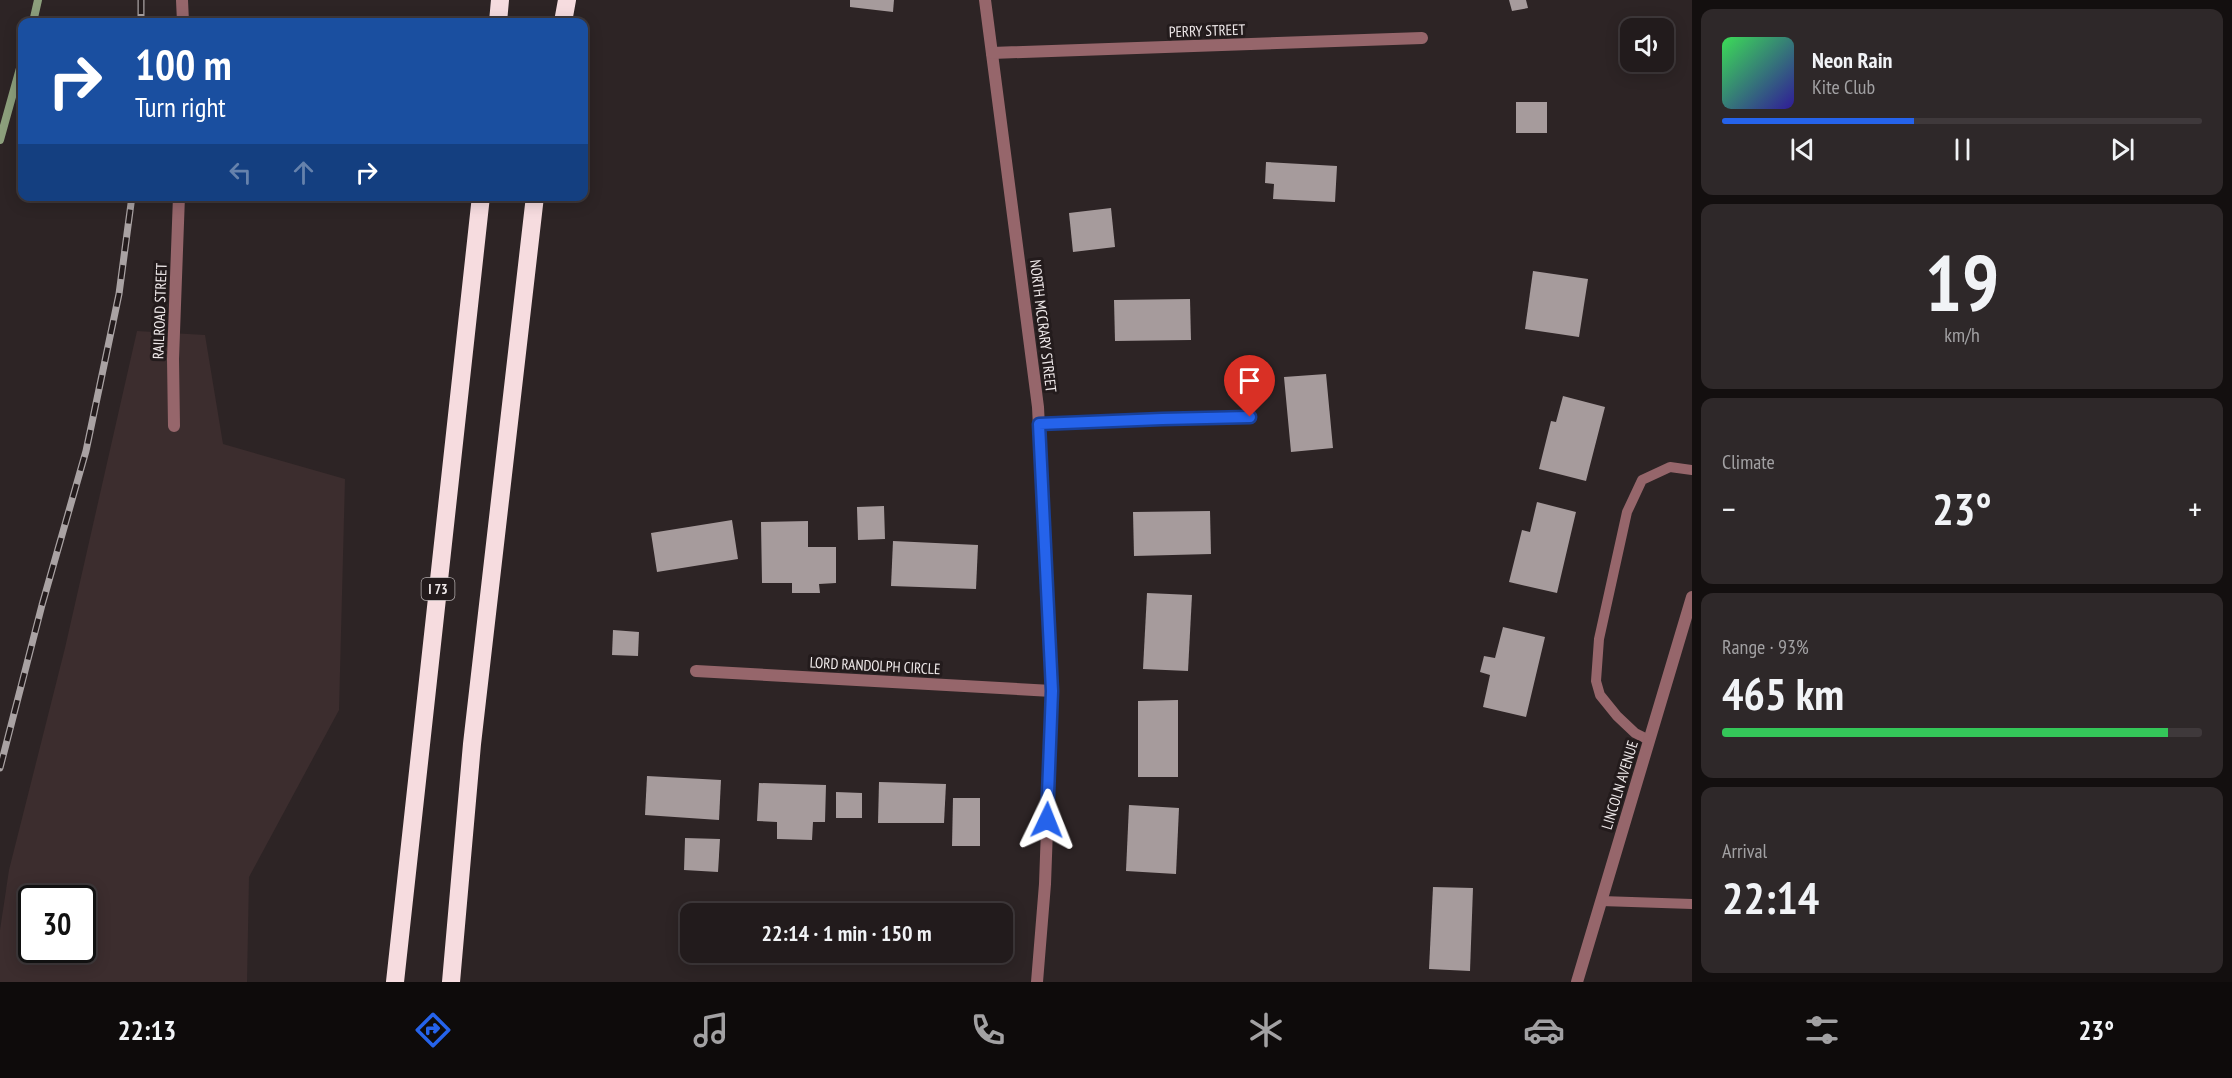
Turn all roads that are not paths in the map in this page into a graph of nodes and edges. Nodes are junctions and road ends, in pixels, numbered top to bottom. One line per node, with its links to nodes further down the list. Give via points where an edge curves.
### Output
1 (182, 0): 5 (street)
2 (500, 0): 6 (highway)
3 (567, 0): 7 (highway)
4 (985, 0): 9 (street, NORTH MCCRARY STREET)
5 (183, 18)
6 (498, 18)
7 (564, 18)
8 (1422, 38): 9 (street, PERRY STREET)
9 (992, 52): 14 (street, NORTH MCCRARY STREET)
10 (179, 201): 15 (street, RAILROAD STREET)
11 (480, 201): 23 (highway, I 73)
12 (534, 201): 24 (highway, via 472,744)
13 (1250, 417): 14 (lane)
14 (1039, 424): 19 (street, NORTH MCCRARY STREET)
15 (174, 426)
16 (1692, 470): 20 (lane, via 1670,467 1642,480 1627,512 1599,639 1596,681 1600,695 1617,716)
17 (1692, 597): 20 (street, LINCOLN AVENUE)
18 (696, 671): 19 (street, LORD RANDOLPH CIRCLE)
19 (1052, 691): 25 (street, NORTH MCCRARY STREET)
20 (1649, 740): 21 (street, LINCOLN AVENUE)
21 (1601, 902): 22 (lane); 26 (street, LINCOLN AVENUE)
22 (1692, 904)
23 (394, 982)
24 (451, 982)
25 (1038, 982)
26 (1576, 982)

